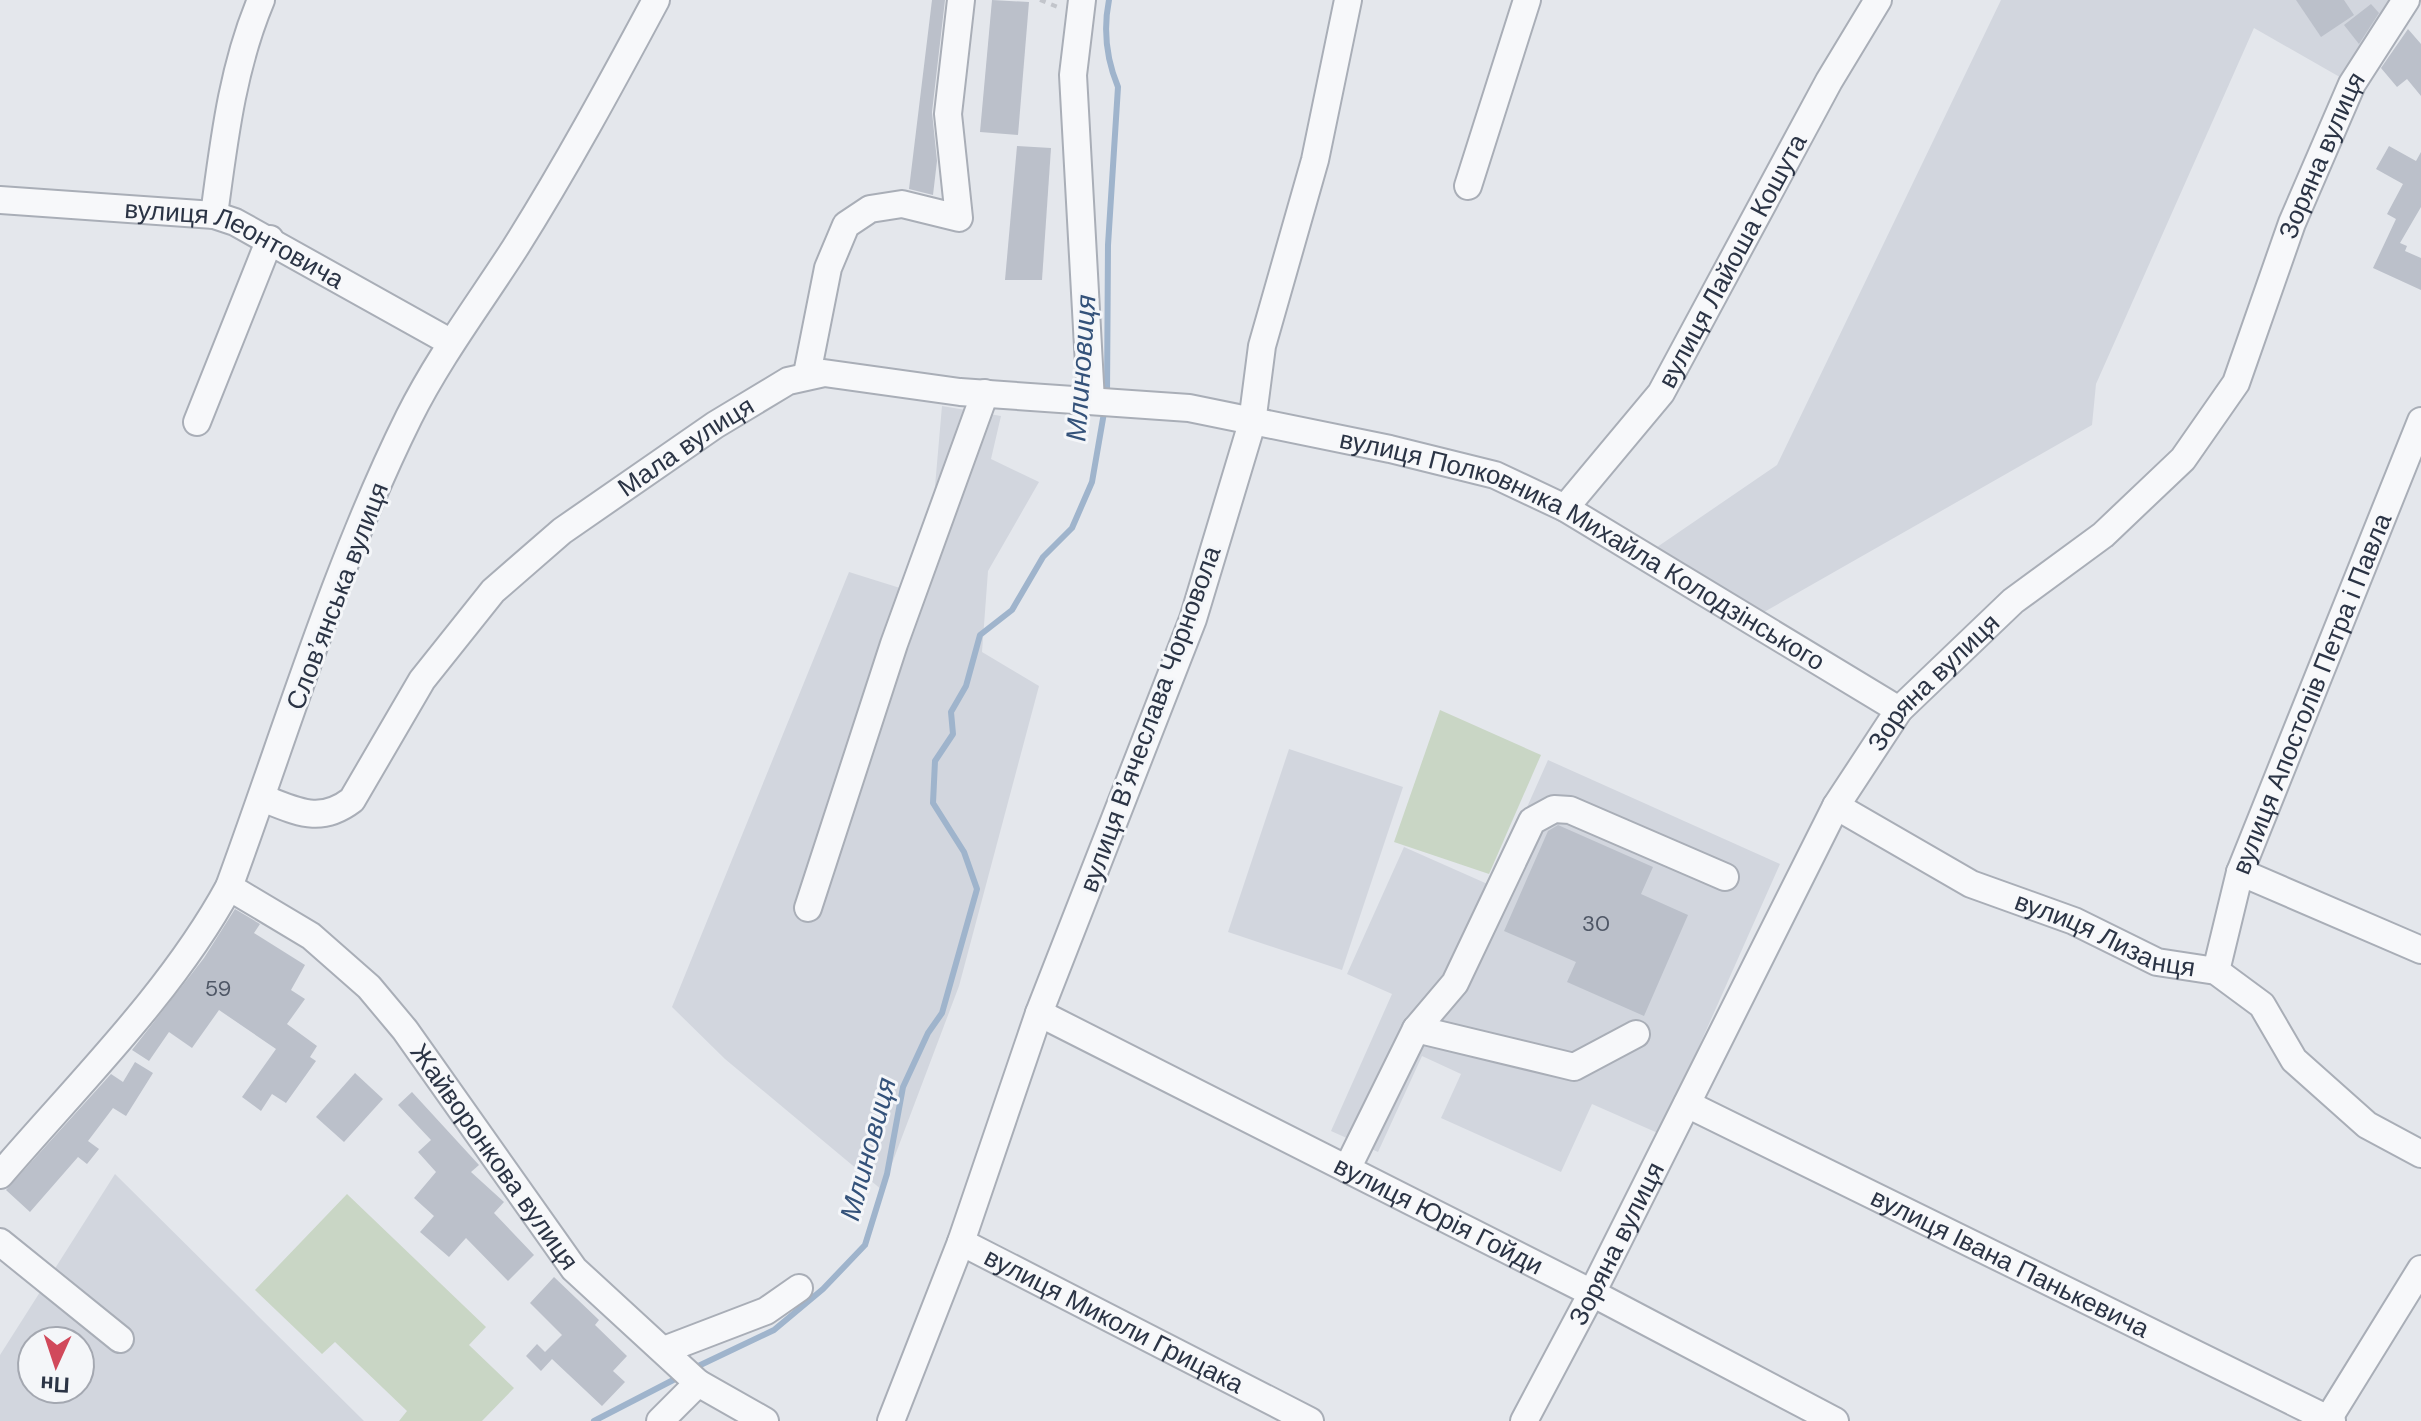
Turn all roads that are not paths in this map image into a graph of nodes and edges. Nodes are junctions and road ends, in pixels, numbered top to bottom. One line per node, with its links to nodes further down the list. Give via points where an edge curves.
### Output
1 (261, 0): 11 (street, via 230,97)
2 (656, 0): 13 (street, Словʼянська вулиця, via 586,131)
3 (961, 0): 14 (street, via 948,114 959,218 902,204 870,209 846,225 828,268)
4 (1082, 0): 16 (street, via 1073,75)
5 (1348, 0): 19 (street, вулиця Вʼячеслава Чорновола, via 1315,160 1262,346)
6 (1527, 0): 9 (street)
7 (1878, 0): 20 (street, вулиця Лайоша Кошута, via 1661,393)
8 (2406, 0): 21 (street, Зоряна вулиця, via 2352,84 2292,223 2236,383 2183,459 2103,535 2013,601)
9 (1468, 186)
10 (0, 200): 11 (street, вулиця Леонтовича)
11 (214, 215): 12 (street, вулиця Леонтовича)
12 (270, 239): 13 (street, вулиця Леонтовича); 18 (street)
13 (450, 342): 22 (street, Словʼянська вулиця, via 364,517)
14 (807, 374): 15 (street, Мала вулиця); 22 (street, Мала вулиця, via 715,425 562,531 493,591 422,680 352,800 338,811 320,815)
15 (985, 393): 16 (street, Мала вулиця); 27 (street, via 894,644)
16 (1091, 401): 19 (street, Мала вулиця, via 1189,408)
17 (2421, 421): 24 (street, вулиця Апостолів Петра і Павла)
18 (197, 422)
19 (1252, 423): 20 (street, вулиця Полковника Михайла Колодзінського, via 1495,475); 30 (street, вулиця Вʼячеслава Чорновола, via 1193,619)
20 (1565, 508): 21 (street, вулиця Полковника Михайла Колодзінського)
21 (1899, 710): 23 (street, Зоряна вулиця)
22 (262, 798): 26 (street, Словʼянська вулиця)
23 (1836, 806): 29 (street, вулиця Лизанця, via 1971,884 2074,921 2157,962); 33 (street, Зоряна вулиця)
24 (2240, 872): 28 (street); 29 (street, вулиця Апостолів Петра і Павла)
25 (1725, 877): 31 (street, via 1570,810 1554,809 1532,821 1455,983)
26 (229, 887): 36 (street, Словʼянська вулиця, via 181,962); 43 (street, Жайворонкова вулиця, via 311,936 369,987 574,1269)
27 (808, 908)
28 (2421, 950)
29 (2216, 971): 34 (street, вулиця Лизанця, via 2262,1005 2294,1060 2346,1107 2367,1125)
30 (1039, 1013): 35 (street, вулиця Юрія Гойди); 38 (street, вулиця Вʼячеслава Чорновола)
31 (1416, 1029): 32 (street, via 1574,1067); 35 (street)
32 (1636, 1034)
33 (1687, 1104): 41 (street, Зоряна вулиця); 45 (street, вулиця Івана Панькевича)
34 (2421, 1154)
35 (1347, 1169): 41 (street, вулиця Юрія Гойди)
36 (0, 1175)
37 (0, 1242): 42 (street)
38 (961, 1242): 48 (street, вулиця Вʼячеслава Чорновола); 49 (street, вулиця Миколи Грицака)
39 (2421, 1269): 45 (street)
40 (799, 1288): 43 (street, via 766,1311)
41 (1592, 1293): 50 (street, Зоряна вулиця); 51 (street, вулиця Юрія Гойди)
42 (120, 1339)
43 (667, 1353): 44 (street, Жайворонкова вулиця)
44 (698, 1383): 46 (street); 47 (street, Жайворонкова вулиця)
45 (2329, 1420)
46 (660, 1421)
47 (765, 1421)
48 (891, 1421)
49 (1310, 1421)
50 (1524, 1421)
51 (1835, 1421)

